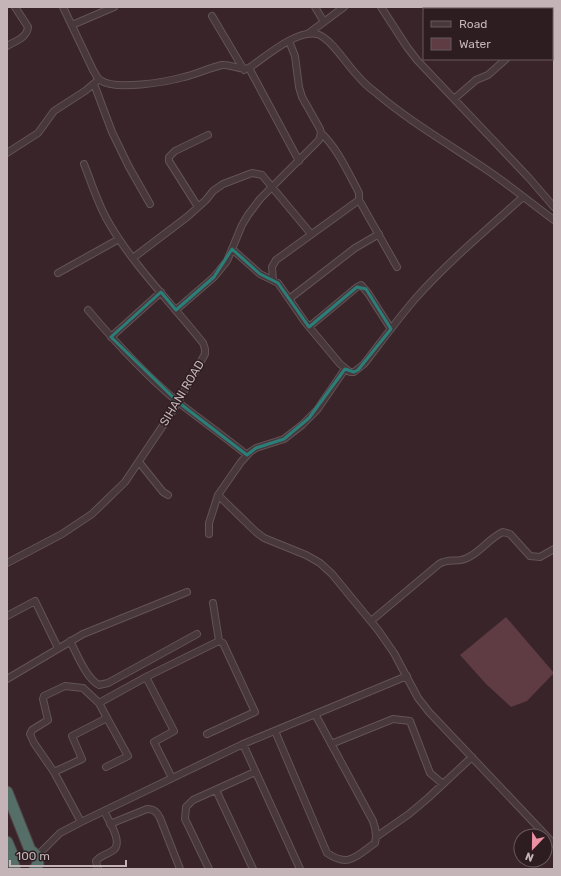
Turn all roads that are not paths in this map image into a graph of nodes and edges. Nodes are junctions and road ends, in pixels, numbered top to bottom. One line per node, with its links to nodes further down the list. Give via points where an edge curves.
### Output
1 (16, 7): 12 (street, via 28,30 23,37)
2 (63, 7): 9 (street)
3 (114, 7): 9 (street)
4 (315, 7): 8 (street)
5 (344, 7): 8 (street)
6 (381, 7): 16 (street, via 407,47)
7 (212, 16): 14 (street)
8 (324, 22): 10 (street)
9 (72, 25): 15 (street)
10 (309, 33): 11 (street); 23 (street, via 323,37 356,75 391,106)
11 (289, 41): 14 (street); 17 (street, via 294,51 302,97)
12 (7, 46)
13 (505, 60): 16 (street, via 488,75 476,80)
14 (247, 69): 15 (street, via 222,65 182,77 127,85); 20 (street)
15 (96, 82): 19 (street, via 54,111 38,133); 25 (street, via 112,132)
16 (454, 100): 27 (street)
17 (321, 133): 20 (street, via 317,143); 24 (street, via 334,148 356,187)
18 (208, 135): 26 (street, via 175,151 169,157 169,161)
19 (7, 153)
20 (299, 161): 22 (street)
21 (84, 164): 31 (street, SIHANI ROAD, via 103,212)
22 (273, 186): 26 (street, via 262,174 252,173 223,184); 29 (street); 32 (street, via 248,215)
23 (523, 196): 28 (street); 42 (street, via 439,273)
24 (359, 200): 29 (street); 30 (street)
25 (150, 204)
26 (198, 207): 33 (street)
27 (554, 207)
28 (554, 220)
29 (312, 234): 36 (street, via 276,260 272,267)
30 (379, 234): 34 (street); 38 (street, via 355,248)
31 (119, 239): 33 (street, SIHANI ROAD); 35 (street)
32 (232, 249): 36 (street, via 260,274); 40 (street, via 227,262 214,277)
33 (133, 258): 37 (street, SIHANI ROAD)
34 (397, 267)
35 (58, 273)
36 (273, 280): 38 (street)
37 (161, 292): 40 (street, SIHANI ROAD); 43 (street)
38 (289, 299): 41 (street)
39 (88, 310): 43 (street)
40 (176, 310): 45 (street, SIHANI ROAD, via 204,343 205,349 203,360)
41 (309, 327): 42 (street, via 360,286 368,292); 44 (street)
42 (391, 329): 44 (street, via 358,370 350,372)
43 (111, 337): 45 (street)
44 (345, 369): 46 (street, via 317,410 302,425 284,439 256,448)
45 (178, 402): 46 (street); 47 (street, SIHANI ROAD)
46 (247, 455): 49 (street)
47 (139, 462): 48 (street); 52 (street, SIHANI ROAD, via 125,482 92,514 62,534)
48 (168, 495)
49 (218, 496): 50 (street, via 209,523); 56 (street, via 264,538 320,563)
50 (209, 534)
51 (554, 549): 56 (street, via 540,557 530,556 510,534 503,532 464,560 444,561)
52 (7, 563)
53 (186, 592): 58 (street)
54 (213, 603): 59 (street)
55 (7, 616): 60 (street, via 35,601)
56 (371, 621): 61 (street)
57 (197, 634): 58 (street, via 99,686 89,675)
58 (70, 641): 60 (street)
59 (219, 641): 62 (street); 68 (street, via 223,643 255,712)
60 (58, 648): 63 (street)
61 (407, 676): 65 (street); 71 (street, via 429,712)
62 (146, 677): 64 (street); 75 (street, via 174,731 154,742)
63 (7, 679)
64 (99, 703): 66 (street); 73 (street, via 83,688 65,686 44,696 48,720 29,734)
65 (315, 714): 67 (street); 70 (street)
66 (107, 718): 72 (street, via 128,756); 73 (street, via 72,736 82,759)
67 (275, 731): 69 (street); 82 (street, via 327,853 343,861 350,860 375,843)
68 (207, 734)
69 (243, 744): 74 (street); 75 (street)
70 (331, 744): 76 (street, via 393,719 410,721 430,773); 82 (street, via 373,821)
71 (472, 757): 76 (street); 84 (street)
72 (106, 767)
73 (54, 772): 80 (street)
74 (255, 772): 77 (street); 92 (street)
75 (172, 778): 79 (street)
76 (443, 784): 82 (street)
77 (216, 790): 90 (street, via 189,803 185,813 185,819); 91 (street)
78 (7, 792): 85 (highway)
79 (104, 811): 80 (street); 81 (street)
80 (81, 822): 85 (street, via 63,830 46,846)
81 (110, 824): 88 (street, via 116,836 116,847 114,851 96,861); 89 (street, via 153,809 160,818)
82 (376, 837)
83 (7, 842): 86 (highway)
84 (554, 844)
85 (33, 853): 86 (highway, via 23,849 16,852); 87 (highway, via 38,864)
86 (12, 862)
87 (35, 869)
88 (98, 869)
89 (180, 869)
90 (208, 869)
91 (252, 869)
92 (300, 869)

